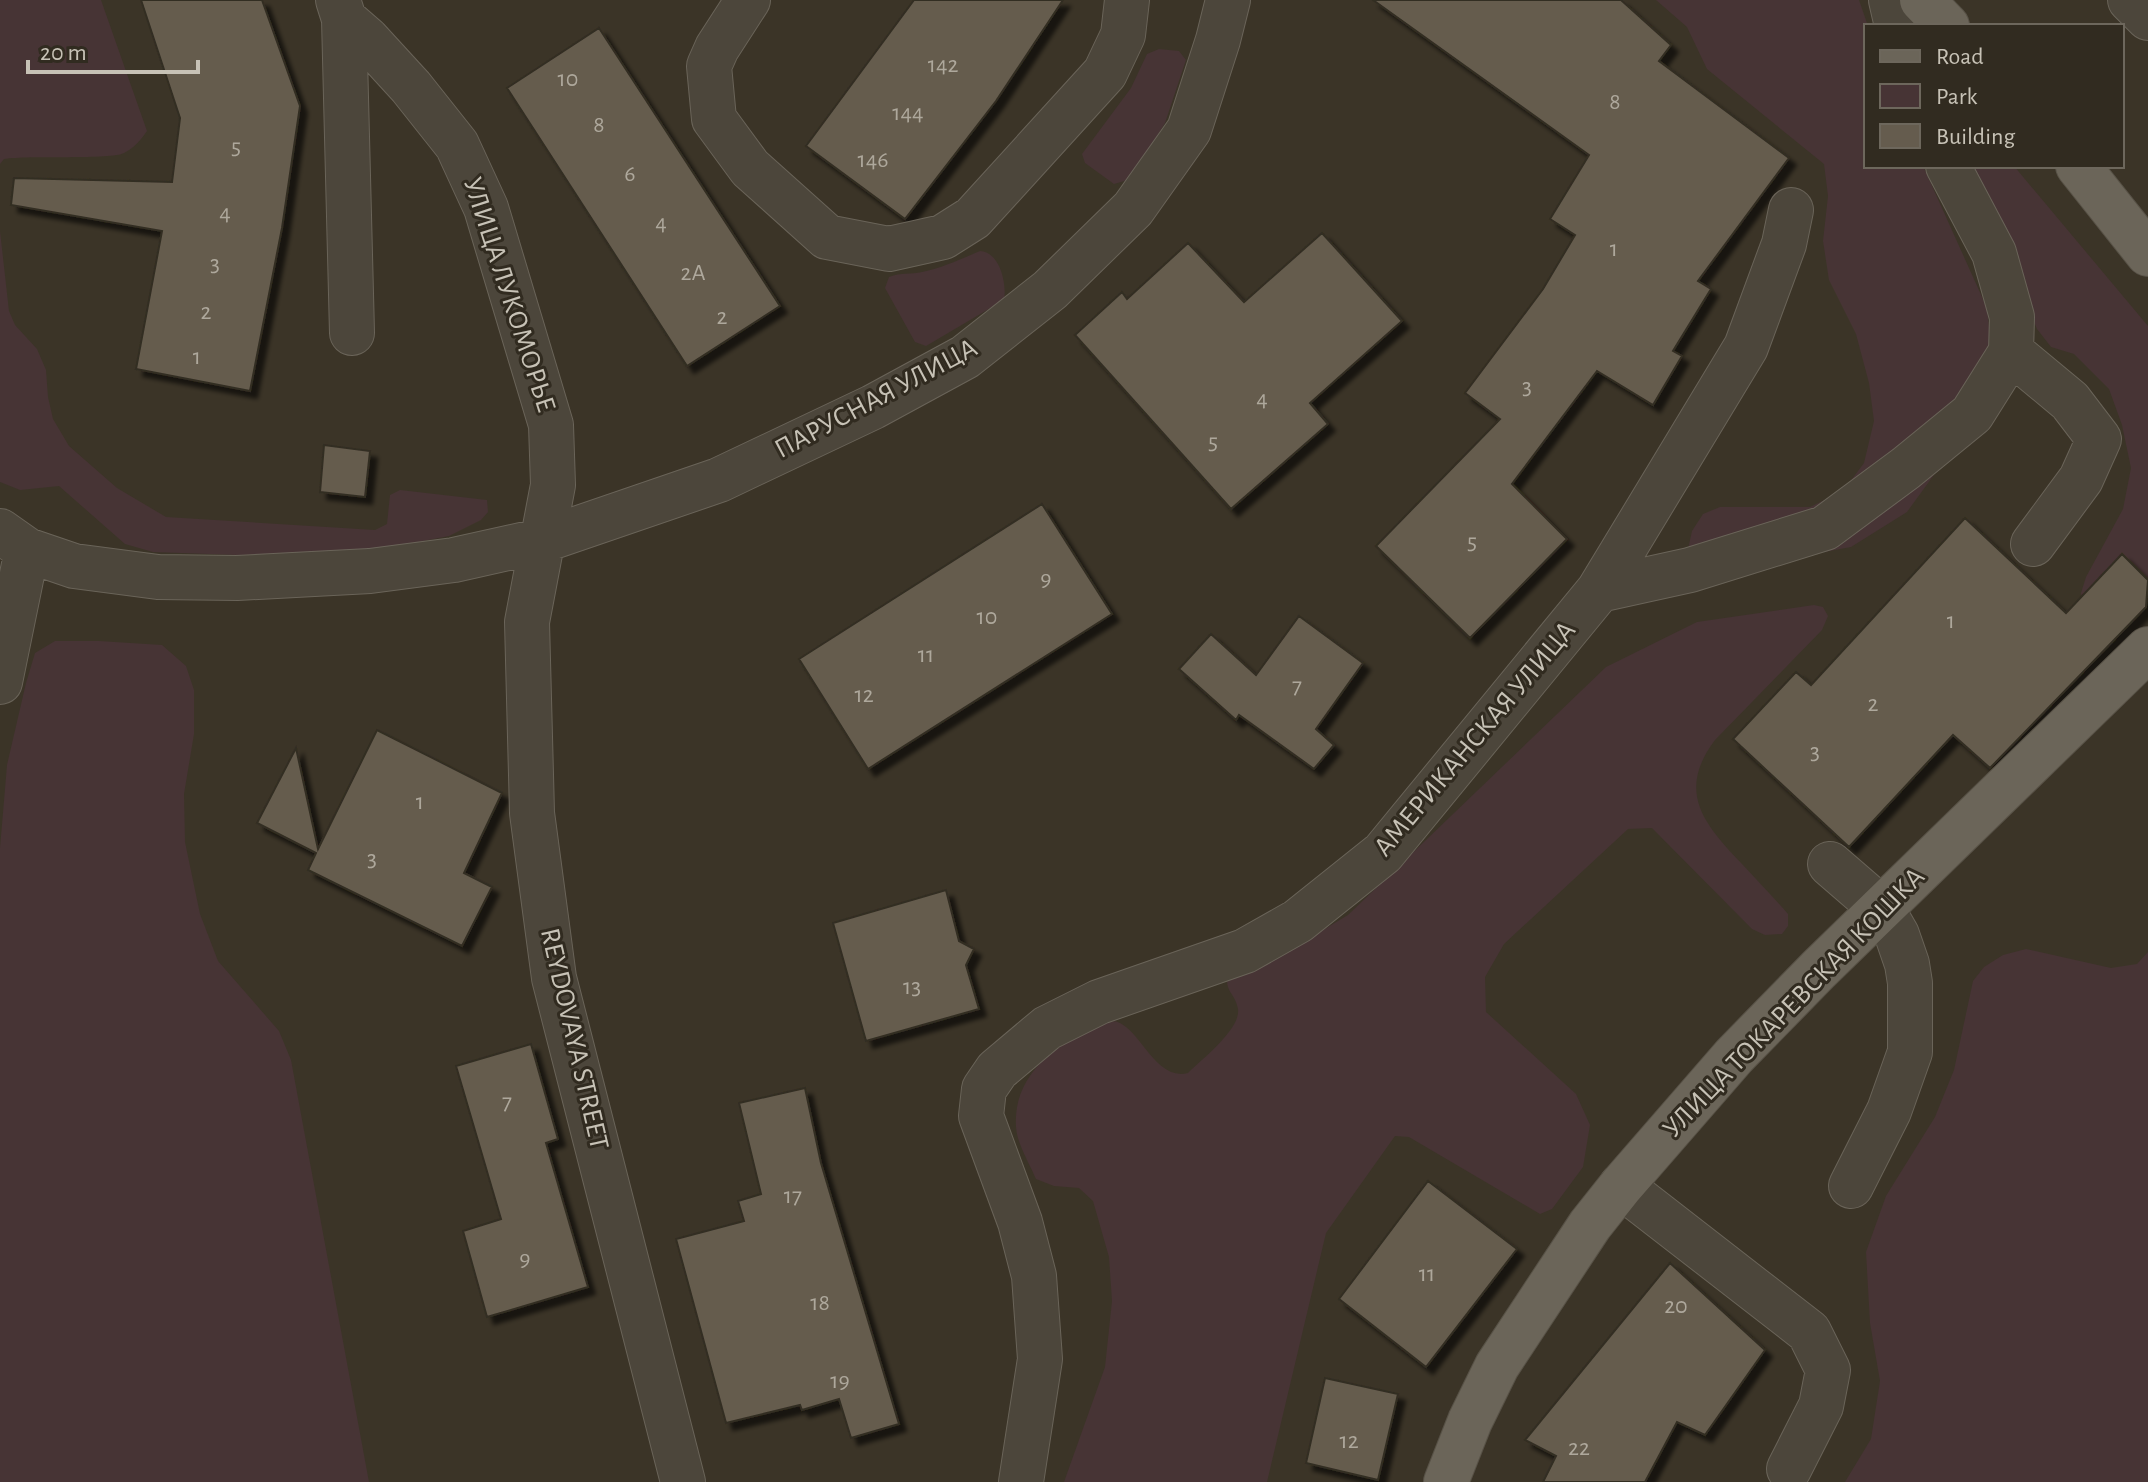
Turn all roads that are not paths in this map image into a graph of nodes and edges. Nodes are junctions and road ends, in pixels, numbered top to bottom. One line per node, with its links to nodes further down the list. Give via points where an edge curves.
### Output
1 (748, 0): 2 (street, via 709,66 714,119 750,168 827,237 889,249 943,237 973,218 1105,73 1123,35)
2 (1127, 0)
3 (1228, 0): 18 (street, ПАРУСНАЯ УЛИЦА, via 1189,130 1133,209 1014,319 965,357 733,474)
4 (1891, 0): 9 (street)
5 (1922, 0): 10 (main road)
6 (2130, 0): 8 (street)
7 (341, 10): 15 (street); 18 (street, УЛИЦА ЛУКОМОРЬЕ, via 457,145 486,208 551,425 553,485)
8 (2148, 18)
9 (1897, 24)
10 (1945, 24)
11 (1949, 168): 16 (street, via 1994,253 2012,317)
12 (2080, 168): 14 (main road)
13 (1791, 210): 20 (street, АМЕРИКАНСКАЯ УЛИЦА, via 1746,347)
14 (2148, 254)
15 (352, 333)
16 (2011, 352): 19 (street, via 2070,401 2099,439 2081,479); 20 (street, via 1972,414 1825,528 1690,570)
17 (13, 540): 18 (street, ПАРУСНАЯ УЛИЦА, via 74,566 158,577 237,578 370,571); 22 (street)
18 (544, 540): 28 (street, REYDOVAYA STREET, via 527,622 529,734 532,813 554,978)
19 (2033, 544)
20 (1599, 590): 29 (street, АМЕРИКАНСКАЯ УЛИЦА, via 1383,853 1298,921 1245,951 1099,1002 1047,1028 997,1070 984,1089 981,1116 1034,1276 1040,1359)
21 (2148, 649): 24 (main road, УЛИЦА ТОКАРЕВСКАЯ КОШКА)
22 (0, 682)
23 (1830, 864): 24 (street)
24 (1882, 909): 25 (main road, УЛИЦА ТОКАРЕВСКАЯ КОШКА, via 1734,1056); 26 (street, via 1907,964 1910,1052 1889,1111)
25 (1621, 1186): 27 (street, via 1809,1332 1828,1370 1821,1406); 30 (main road, УЛИЦА ТОКАРЕВСКАЯ КОШКА, via 1497,1366)
26 (1851, 1186)
27 (1789, 1469)
28 (683, 1482)
29 (1021, 1482)
30 (1446, 1482)

